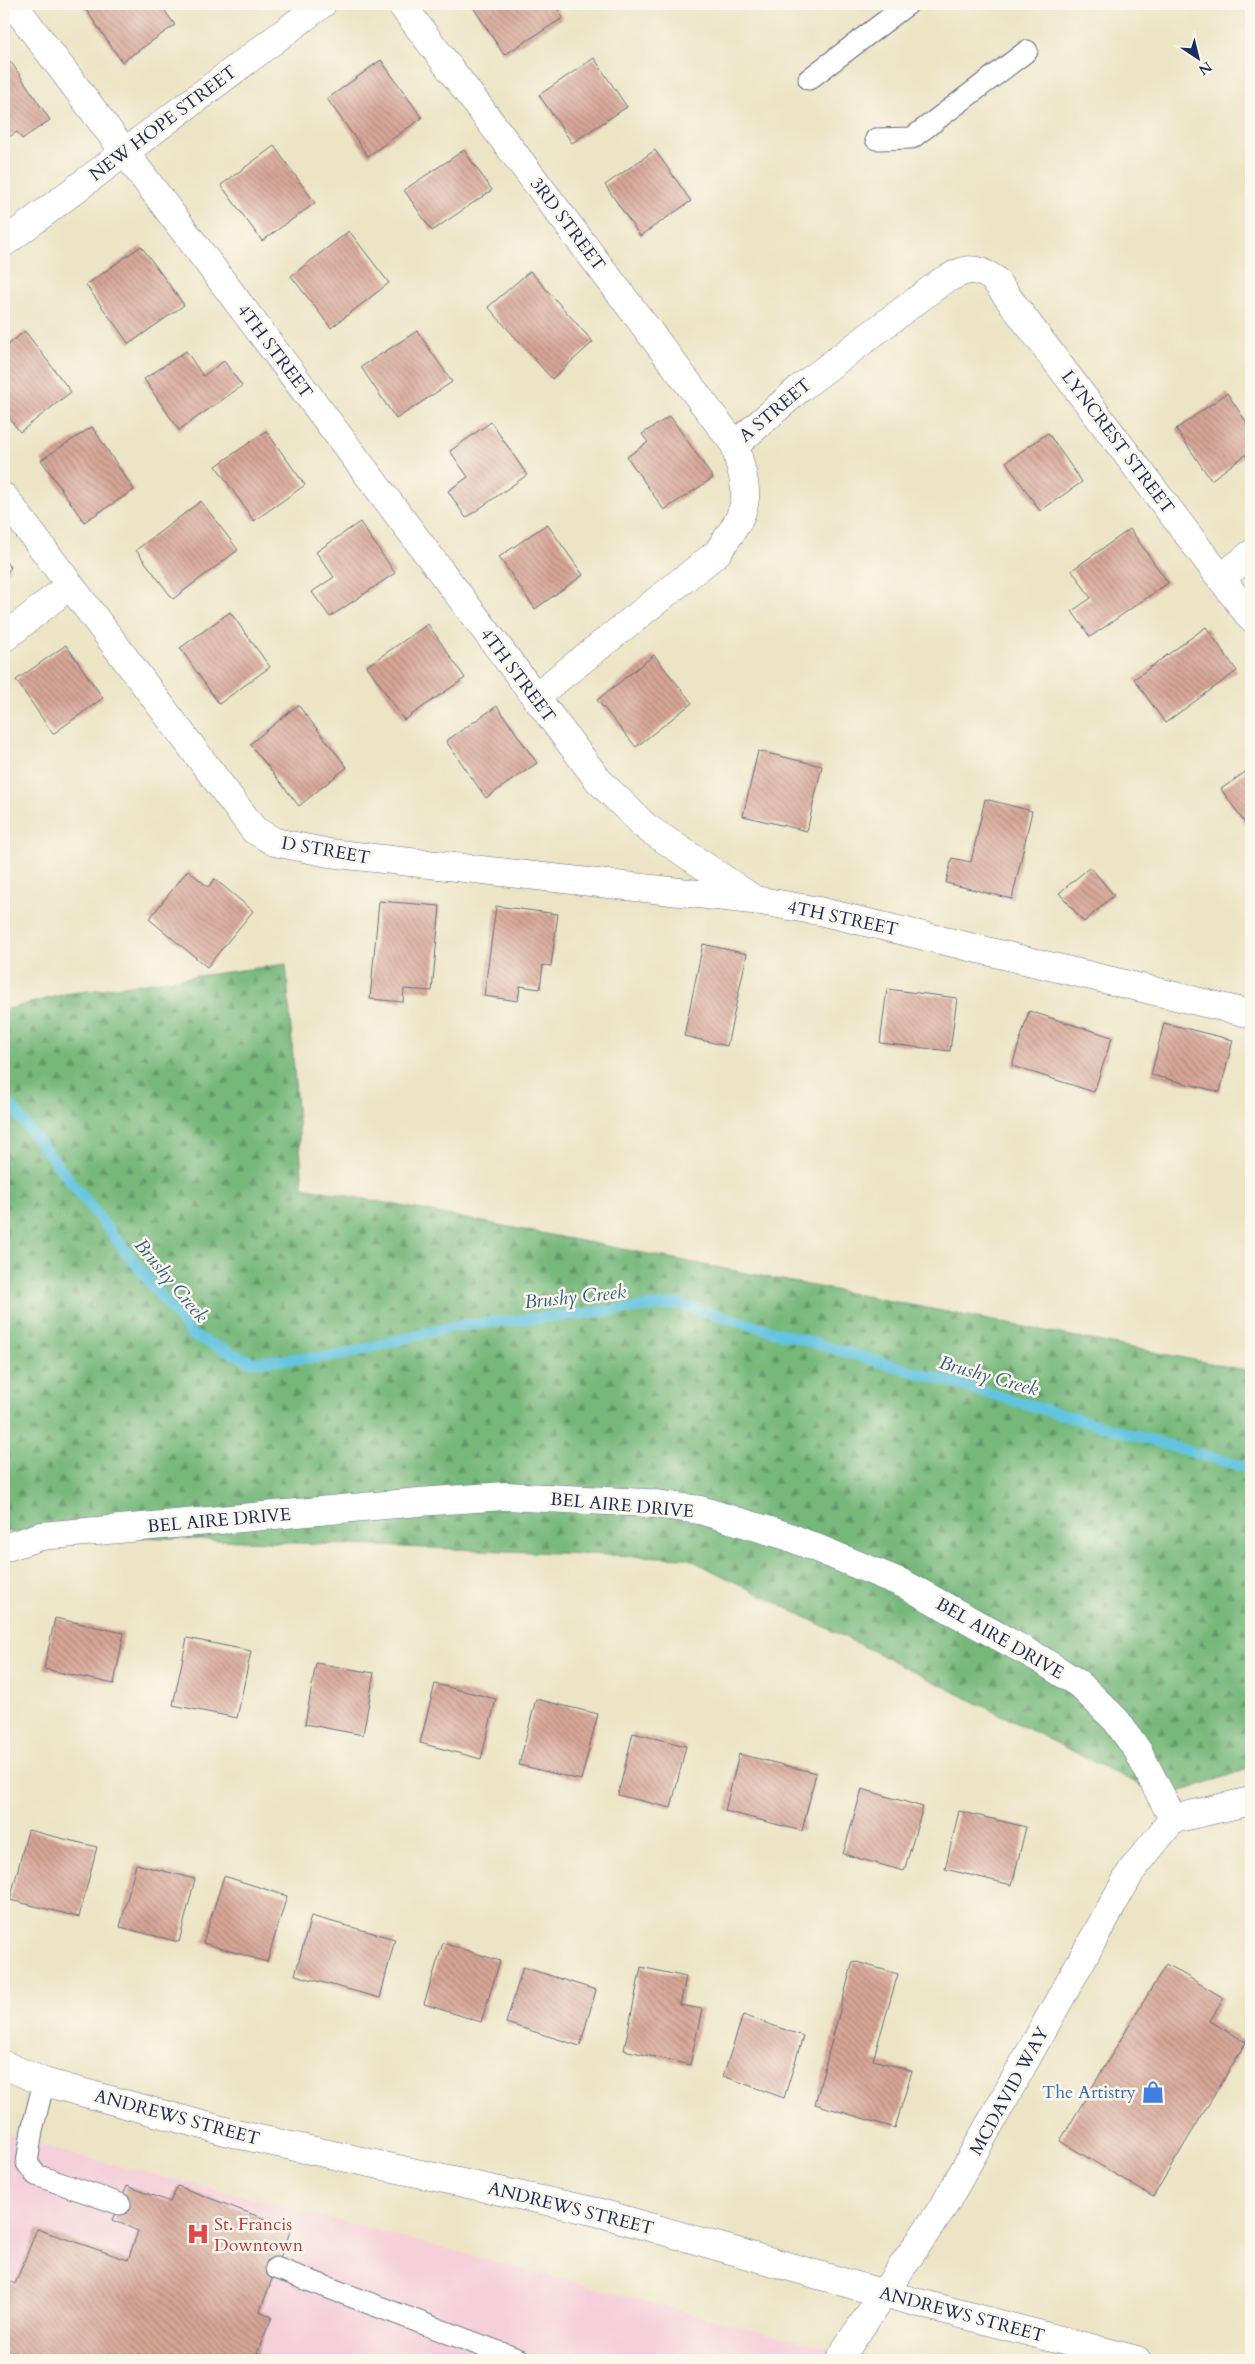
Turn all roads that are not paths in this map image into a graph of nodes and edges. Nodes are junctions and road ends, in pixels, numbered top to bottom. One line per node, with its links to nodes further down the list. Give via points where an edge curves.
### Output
1 (13, 4): 8 (street, 4TH STREET)
2 (322, 4): 8 (street, NEW HOPE STREET)
3 (401, 4): 11 (street, 3RD STREET)
4 (908, 4): 6 (lane)
5 (1027, 51): 7 (lane, via 912,138)
6 (809, 79)
7 (876, 140)
8 (125, 152): 9 (street, NEW HOPE STREET); 18 (street, 4TH STREET)
9 (4, 243)
10 (981, 270): 11 (street, A STREET, via 961,271 941,282 799,389); 14 (street, LYNCREST STREET, via 994,279)
11 (735, 445): 18 (street, A STREET, via 745,490 743,508 736,526 717,553)
12 (4, 497): 15 (street, D STREET)
13 (1251, 554): 14 (street)
14 (1221, 578): 16 (street, LYNCREST STREET)
15 (70, 585): 17 (street); 19 (street, D STREET, via 254,830 275,842 329,853)
16 (1251, 618)
17 (4, 638)
18 (535, 696): 19 (street, 4TH STREET, via 599,781 646,826)
19 (755, 900): 20 (street, 4TH STREET, via 829,914)
20 (1251, 1014)
21 (4, 1548): 23 (street, BEL AIRE DRIVE, via 41,1536 505,1496 648,1503 700,1510 787,1536 904,1584 1079,1684 1116,1720 1138,1751)
22 (1251, 1801): 23 (street)
23 (1173, 1819): 28 (street, MCDAVID WAY, via 1132,1870 945,2204)
24 (4, 2065): 25 (street, ANDREWS STREET)
25 (44, 2082): 26 (lane, via 27,2163 36,2175); 28 (street, ANDREWS STREET, via 236,2134 597,2212)
26 (120, 2204)
27 (276, 2268): 29 (lane)
28 (885, 2294): 30 (street, MCDAVID WAY); 31 (street, ANDREWS STREET)
29 (520, 2360)
30 (840, 2360)
31 (1137, 2360)

